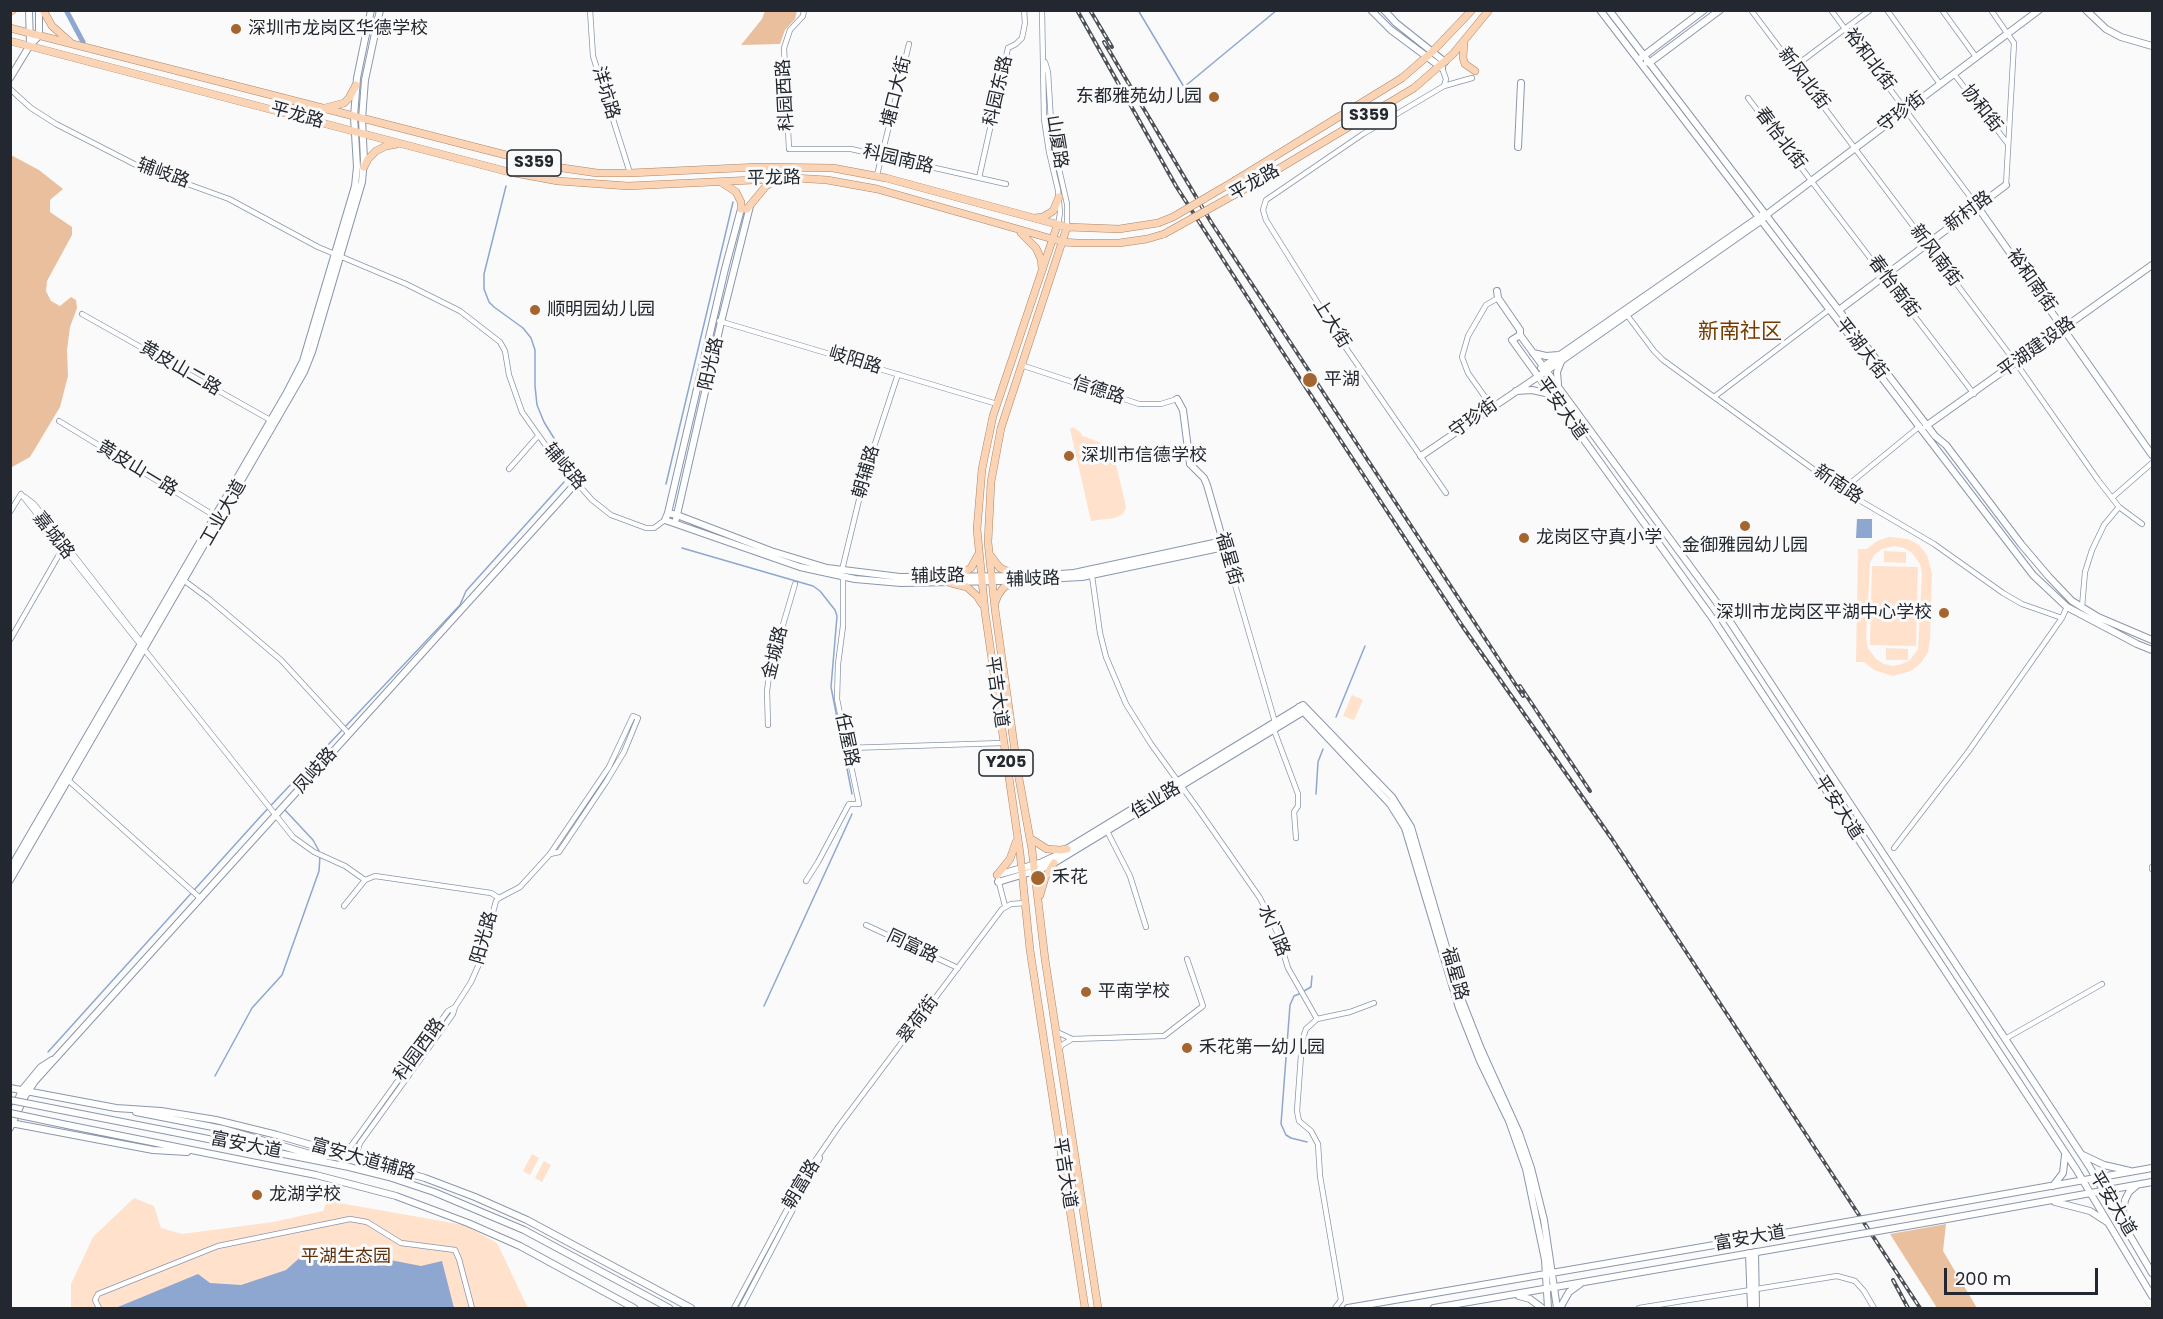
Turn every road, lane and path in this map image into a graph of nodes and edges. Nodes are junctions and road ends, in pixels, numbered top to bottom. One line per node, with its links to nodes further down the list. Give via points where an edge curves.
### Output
1 (29, 10): 27 (street)
2 (41, 10): 29 (street); 35 (main road, via 57,32)
3 (370, 10): 48 (street, 工业大道)
4 (380, 10): 55 (street, 工业大道, via 365,80)
5 (590, 10): 64 (street, 洋坑路, via 593,56)
6 (804, 10): 61 (street, 科园西路, via 790,30 784,48)
7 (1024, 10): 66 (street, 科园东路, via 1022,38 1008,48)
8 (1042, 10): 37 (street, 山厦路)
9 (1371, 10): 36 (street)
10 (1384, 10): 36 (street)
11 (1472, 10): 36 (main road, 平龙路 / S359)
12 (1489, 10): 30 (main road, 平龙路 / S359)
13 (1600, 10): 39 (street, 平湖大街)
14 (1609, 10): 39 (street, 平湖大街)
15 (1704, 10): 39 (street)
16 (1720, 10): 40 (street)
17 (1751, 10): 42 (street, 新风北街)
18 (1831, 10): 26 (street, 裕和北街)
19 (1870, 10): 26 (street)
20 (1887, 10): 47 (street)
21 (1942, 10): 38 (street)
22 (1991, 10): 28 (street)
23 (2039, 10): 28 (street, 守珍街)
24 (2086, 10): 34 (street, via 2121,37)
25 (10, 28): 27 (main road, 平龙路 / S359)
26 (1845, 29): 42 (street); 53 (street, 裕和北街)
27 (30, 33): 29 (main road, 平龙路 / S359); 33 (street)
28 (2007, 34): 38 (street, 守珍街); 57 (street, 新村路, via 2014,43)
29 (39, 36): 33 (street); 35 (main road, 平龙路 / S359)
30 (1465, 40): 41 (main road, 平龙路 / S359); 44 (main road, via 1463,58)
31 (10, 41): 33 (main road, 平龙路 / S359)
32 (909, 44): 62 (street, 塘口大街)
33 (30, 45): 45 (street); 56 (main road, 平龙路 / S359)
34 (2152, 46)
35 (81, 47): 52 (main road, 平龙路 / S359)
36 (1429, 55): 41 (street); 79 (main road, 平龙路 / S359, bridge, via 1402,78 1173,217 1119,229)
37 (1044, 57): 72 (street, 山厦路, via 1045,130); 79 (street, 山厦路, via 1053,138 1067,204)
38 (1976, 57): 43 (street, 守珍街)
39 (1640, 58): 40 (street, 平湖大街); 76 (street, 平湖大街)
40 (1649, 63): 76 (street, 平湖大街)
41 (1442, 65): 49 (street); 82 (main road, 平龙路 / S359, bridge, via 1394,102 1164,234 1119,243)
42 (1794, 68): 60 (street, 新风北街)
43 (1954, 74): 47 (street, 守珍街); 57 (street, 协和街)
44 (1473, 75): 49 (street)
45 (10, 78)
46 (1521, 83): 59 (street)
47 (1940, 84): 53 (street, 守珍街)
48 (356, 85): 52 (main road, via 344,103); 54 (street, 工业大道)
49 (1444, 86): 120 (street, 上大街, via 1363,134 1266,200 1263,210 1346,348)
50 (10, 89): 84 (street, 辅岐路, via 31,108 70,132 138,166 229,199)
51 (1748, 98): 68 (street, 春怡北街)
52 (319, 108): 54 (main road, 平龙路 / S359)
53 (1906, 110): 60 (street, 守珍街); 74 (street, 裕和南街)
54 (354, 117): 55 (main road, 平龙路 / S359); 56 (street, 工业大道)
55 (362, 119): 56 (street, 工业大道); 64 (main road, 平龙路 / S359, via 549,166)
56 (359, 133): 58 (main road, 平龙路 / S359); 63 (street, 工业大道); 84 (street, 工业大道, via 356,179)
57 (2008, 144): 71 (street, 新村路)
58 (406, 145): 63 (main road, via 381,148); 69 (main road, 平龙路 / S359, via 518,174 568,182 628,186)
59 (1518, 147)
60 (1854, 148): 68 (street, 守珍街); 83 (street, 新风南街)
61 (789, 149): 62 (street, 科园南路, via 851,149)
62 (882, 156): 65 (street, 塘口大街); 66 (street, 科园南路)
63 (364, 167): 84 (street, 工业大道, via 360,192)
64 (630, 173): 65 (main road, 平龙路 / S359, via 813,166)
65 (877, 176): 77 (main road, 平龙路 / S359)
66 (979, 178): 70 (street, 科园南路)
67 (783, 179): 69 (main road, 平龙路 / S359); 73 (main road, via 766,186); 80 (main road, 平龙路 / S359, via 858,184)
68 (1811, 180): 76 (street, 守珍街); 87 (street, 春怡南街)
69 (715, 181): 75 (main road, via 736,192)
70 (1006, 184)
71 (2006, 185): 74 (street, 新村路)
72 (1059, 197): 77 (main road, via 1053,211); 78 (street, 山厦路)
73 (750, 206): 75 (main road); 95 (street, 阳光路)
74 (1977, 206): 83 (street, 新村路); 96 (street, 裕和南街)
75 (741, 209): 94 (street, 阳光路)
76 (1762, 217): 90 (street, 平湖大街); 91 (street, 平湖大街); 93 (street, 守珍街); 99 (street, 守珍街)
77 (1029, 218): 78 (main road, 平龙路 / S359)
78 (1057, 225): 79 (main road, 平龙路 / S359); 81 (main road, 平吉大道 / Y205)
79 (1067, 227): 82 (main road, 平吉大道 / Y205)
80 (1014, 228): 81 (main road, 平龙路 / S359); 86 (main road, via 1036,248)
81 (1053, 239): 82 (main road, 平龙路 / S359); 86 (main road, 平吉大道 / Y205)
82 (1063, 242): 101 (main road, 平吉大道 / Y205)
83 (1926, 244): 87 (street, 新村路); 100 (street, 新风南街)
84 (338, 256): 113 (street, 工业大道, via 308,363); 115 (street, 工业大道, via 303,361); 118 (street, 辅岐路, via 460,311 497,338 505,351 508,375 520,407)
85 (2152, 265): 96 (street, 平湖建设路)
86 (1041, 274): 111 (main road, 平吉大道 / Y205)
87 (1884, 276): 91 (street, 新村路); 107 (street, 春怡南街)
88 (1497, 291): 89 (street)
89 (1498, 298): 97 (street, 平安大道); 112 (street, via 1486,305 1468,336 1462,357 1468,373)
90 (1830, 309): 109 (street); 116 (street, 平湖大街)
91 (1839, 310): 117 (street, 平湖大街)
92 (82, 314): 115 (street, 黄皮山二路)
93 (1627, 315): 99 (street, 守珍街); 109 (street, 新南路, via 1654,351)
94 (713, 319): 95 (street, 岐阳路); 129 (street, 阳光路)
95 (721, 321): 103 (street, 岐阳路); 131 (street, 阳光路)
96 (2064, 329): 100 (street, 平湖建设路); 119 (street, 裕和南街)
97 (1520, 335): 98 (street, 平安大道); 104 (street, 平安大道, via 1512,340)
98 (1533, 352): 99 (street); 102 (street, 平安大道)
99 (1562, 357): 102 (street, 守珍街); 105 (street, via 1557,372)
100 (2016, 363): 107 (street, 平湖建设路); 126 (street, 新风南街)
101 (1021, 365): 110 (street, 信德路, via 1139,404); 137 (main road, 平吉大道 / Y205, via 993,464)
102 (1545, 369): 104 (street, 守珍街); 105 (street, 平安大道)
103 (898, 374): 111 (street, 岐阳路); 138 (street, 朝辅路, via 866,471)
104 (1537, 375): 106 (street, 守珍街); 108 (street, 平安大道)
105 (1559, 387): 154 (street, 平安大道)
106 (1513, 392): 108 (street, via 1532,390); 112 (street, 守珍街)
107 (1974, 394): 117 (street, 平湖建设路)
108 (1552, 396): 156 (street, 平安大道)
109 (1714, 397): 124 (street, 新南路)
110 (1177, 399): 134 (street, 福星街, via 1183,410 1190,464 1204,478)
111 (997, 404): 136 (main road, 平吉大道 / Y205, via 980,486)
112 (1492, 407): 120 (street, 守珍街)
113 (278, 420): 115 (street); 141 (street, 工业大道)
114 (59, 421): 130 (street, 黄皮山一路)
115 (270, 422): 130 (street, 工业大道)
116 (1920, 426): 117 (street); 124 (street); 146 (street, 平湖大街, via 2020,559)
117 (1928, 426): 147 (street, 平湖大街, via 2049,577)
118 (538, 436): 122 (street); 123 (street, 辅岐路)
119 (2152, 455)
120 (1421, 456): 125 (street, 上大街)
121 (2152, 463): 126 (street)
122 (509, 469)
123 (576, 483): 132 (street, 辅岐路, via 598,506 618,518 650,529); 161 (street, 凤岐路)
124 (1842, 490): 150 (street, 新南路, via 1934,544 2003,593)
125 (1446, 494)
126 (2113, 497): 127 (street, 新风南街)
127 (2120, 507): 133 (street, 新风南街); 147 (street, via 2104,525 2092,550 2085,572)
128 (11, 508): 135 (street, 嘉城路, via 21,494)
129 (668, 513): 131 (street, 辅歧路); 132 (street)
130 (215, 516): 141 (street, 工业大道)
131 (676, 518): 132 (street, 辅岐路); 138 (street, 辅歧路)
132 (665, 520)
133 (2142, 524)
134 (1223, 544): 139 (street, 辅岐路); 140 (street, via 1101,568); 159 (street, 福星街)
135 (64, 545): 151 (street); 153 (street, 嘉城路)
136 (978, 549): 142 (main road, 平吉大道 / Y205); 144 (main road, via 970,568)
137 (988, 549): 140 (main road, via 997,565); 143 (main road, 平吉大道 / Y205)
138 (842, 573): 144 (street, 辅歧路); 164 (street, 任屋路, via 843,626 836,686)
139 (1092, 576): 140 (street, 辅岐路); 166 (street, 水门路, via 1100,633 1118,688 1139,726)
140 (1018, 578): 143 (street, 辅岐路); 148 (main road, via 1001,591)
141 (182, 579): 153 (street, 工业大道); 161 (street, via 281,660)
142 (981, 579): 143 (street, 辅岐路); 144 (street, 辅歧路); 149 (main road, 平吉大道 / Y205)
143 (991, 579): 148 (main road, 平吉大道 / Y205)
144 (953, 580): 149 (main road, via 972,591)
145 (795, 584): 160 (street, 金城路, via 770,669)
146 (2067, 607): 150 (street); 155 (street, 平湖大街)
147 (2082, 607): 152 (street, 平湖大街)
148 (995, 609): 168 (main road, 平吉大道 / Y205)
149 (985, 612): 163 (main road, 平吉大道 / Y205)
150 (2062, 618): 174 (street, via 1968,752)
151 (10, 640)
152 (2152, 640)
153 (142, 646): 165 (street, 工业大道); 167 (street, 嘉城路); 176 (street, 工业大道)
154 (1747, 646): 156 (street); 203 (street, 平安大道)
155 (2152, 650)
156 (1736, 654): 213 (street, 平安大道)
157 (1303, 708): 159 (street, 佳业路); 162 (street, 佳业路); 233 (street, 福星路, via 1390,804 1405,828 1459,1008 1521,1155)
158 (635, 717): 186 (street, 阳光路, via 609,768 550,854 520,887)
159 (1275, 722): 166 (street, 佳业路)
160 (768, 725)
161 (346, 730): 167 (street, 凤岐路)
162 (1274, 730): 166 (street, 佳业路); 173 (street, via 1298,794 1294,813)
163 (1004, 743): 164 (street); 169 (main road, 平吉大道 / Y205)
164 (848, 747): 184 (street, 任屋路, via 859,804 849,804)
165 (69, 780): 176 (street, 工业大道); 185 (street)
166 (1180, 783): 170 (street, 佳业路); 175 (street, 佳业路); 200 (street, 水门路, via 1260,898 1277,932 1288,968)
167 (277, 814): 183 (street, 嘉城路, via 293,837); 185 (street, 凤岐路)
168 (1026, 814): 169 (main road); 172 (main road, 平吉大道 / Y205)
169 (1014, 816): 171 (main road, 平吉大道 / Y205)
170 (1107, 831): 177 (street, 佳业路); 194 (street, via 1131,876)
171 (1017, 833): 180 (main road, 平吉大道 / Y205); 181 (main road, via 1013,853)
172 (1030, 837): 175 (main road, via 1047,849); 178 (main road, 平吉大道 / Y205)
173 (1296, 837)
174 (1894, 848)
175 (1067, 849): 178 (street, 佳业路)
176 (16, 857): 179 (street, 工业大道); 182 (street, 工业大道)
177 (1054, 863): 178 (street, 佳业路); 190 (main road, via 1042,884)
178 (1034, 868): 180 (street, 佳业路); 190 (main road, 平吉大道 / Y205)
179 (10, 869)
180 (1022, 872): 181 (street, 佳业路); 187 (main road, 平吉大道 / Y205)
181 (998, 878): 189 (street)
182 (10, 880)
183 (365, 880): 186 (street, via 382,877 491,893); 188 (street)
184 (806, 881)
185 (200, 898): 206 (street, 凤岐路)
186 (499, 898): 199 (street, 阳光路, via 476,972)
187 (1025, 903): 189 (street); 192 (main road, 平吉大道 / Y205)
188 (345, 906)
189 (1005, 906): 196 (street, 翠荷街)
190 (1039, 906): 191 (main road, 平吉大道 / Y205)
191 (1040, 922): 192 (main road); 201 (main road, 平吉大道 / Y205)
192 (1027, 924): 253 (main road, 平吉大道 / Y205)
193 (866, 926): 196 (street, 同富路)
194 (1146, 927)
195 (1187, 959): 202 (street, via 1203,1005 1164,1036)
196 (958, 969): 212 (street, 翠荷街)
197 (2102, 984): 203 (street)
198 (1374, 1004): 200 (street)
199 (455, 1007): 214 (street, 科园西路, via 448,1011 351,1146); 216 (street, 科园西路, via 360,1143 357,1152)
200 (1317, 1019): 255 (street, via 1306,1029 1302,1041 1297,1111 1299,1121 1318,1144 1341,1300)
201 (1056, 1030): 202 (street); 204 (main road, 平吉大道 / Y205)
202 (1072, 1039): 204 (street)
203 (2005, 1039): 215 (street, 平安大道)
204 (1059, 1051): 254 (main road, 平吉大道 / Y205)
205 (10, 1088): 206 (street, 富安大道辅路)
206 (25, 1091): 208 (street, 富安大道辅路); 210 (street, 凤岐路)
207 (10, 1100): 219 (street, 富安大道, bridge)
208 (116, 1108): 214 (street, 富安大道辅路, via 216,1120); 219 (street, via 223,1129)
209 (10, 1113): 211 (street, 富安大道, bridge)
210 (11, 1125): 211 (street, via 153,1150)
211 (205, 1152): 247 (street, 富安大道, via 337,1179 419,1204 520,1246)
212 (822, 1152): 251 (street, 朝富路, via 806,1174); 252 (street, 朝富路)
213 (2065, 1152): 221 (street, 平安大道); 224 (street, via 2063,1173)
214 (338, 1153): 216 (street, 富安大道辅路)
215 (2080, 1153): 218 (street, via 2113,1168); 220 (street, 平安大道)
216 (361, 1159): 240 (street, 富安大道辅路, via 491,1203)
217 (2152, 1168): 218 (street, 富安大道)
218 (2139, 1171): 220 (street, 富安大道)
219 (371, 1172): 248 (street, 富安大道, via 434,1192 503,1221)
220 (2097, 1179): 221 (street, 富安大道); 225 (street, 平安大道)
221 (2084, 1181): 224 (street, 富安大道); 226 (street, 平安大道)
222 (2152, 1182): 223 (street, 富安大道)
223 (2139, 1184): 225 (street, 富安大道); 229 (street, via 2125,1200)
224 (2050, 1187): 231 (street, 富安大道, bridge)
225 (2104, 1191): 226 (street, 富安大道); 229 (street, 平安大道)
226 (2091, 1193): 227 (street, 富安大道); 228 (street, 平安大道)
227 (2046, 1201): 228 (street, via 2082,1208); 230 (street, 富安大道, bridge)
228 (2110, 1225): 242 (street, 平安大道)
229 (2125, 1226): 232 (street, 平安大道)
230 (1752, 1253): 234 (street, 富安大道); 239 (street)
231 (1608, 1263): 233 (street, 富安大道); 234 (street)
232 (2152, 1272)
233 (1549, 1274): 236 (street, 富安大道); 237 (street); 238 (street)
234 (1610, 1278): 235 (street, 富安大道)
235 (1585, 1282): 237 (street, 富安大道); 260 (street, via 1569,1292)
236 (1473, 1287): 243 (street); 244 (street, 富安大道)
237 (1555, 1287): 238 (street, 富安大道); 260 (street)
238 (1547, 1289): 241 (street, 富安大道); 259 (street)
239 (1753, 1289): 261 (street); 262 (street); 263 (street); 264 (street, via 1830,1277 1850,1278)
240 (658, 1290): 249 (street); 250 (street, 富安大道辅路)
241 (1510, 1295): 243 (street, 富安大道); 258 (street, via 1530,1299)
242 (2152, 1296)
243 (1475, 1301): 257 (street, 富安大道)
244 (1363, 1307): 256 (street, 富安大道)
245 (99, 1308): 246 (street, via 95,1300 98,1294 218,1246 350,1219 367,1222 401,1243 455,1250)
246 (472, 1308)
247 (634, 1308)
248 (669, 1308)
249 (680, 1308)
250 (691, 1308)
251 (734, 1308)
252 (741, 1308)
253 (1085, 1308)
254 (1098, 1308)
255 (1335, 1308)
256 (1348, 1308)
257 (1434, 1308)
258 (1542, 1308)
259 (1548, 1308)
260 (1558, 1308)
261 (1639, 1308)
262 (1750, 1308)
263 (1756, 1308)
264 (1874, 1308)

